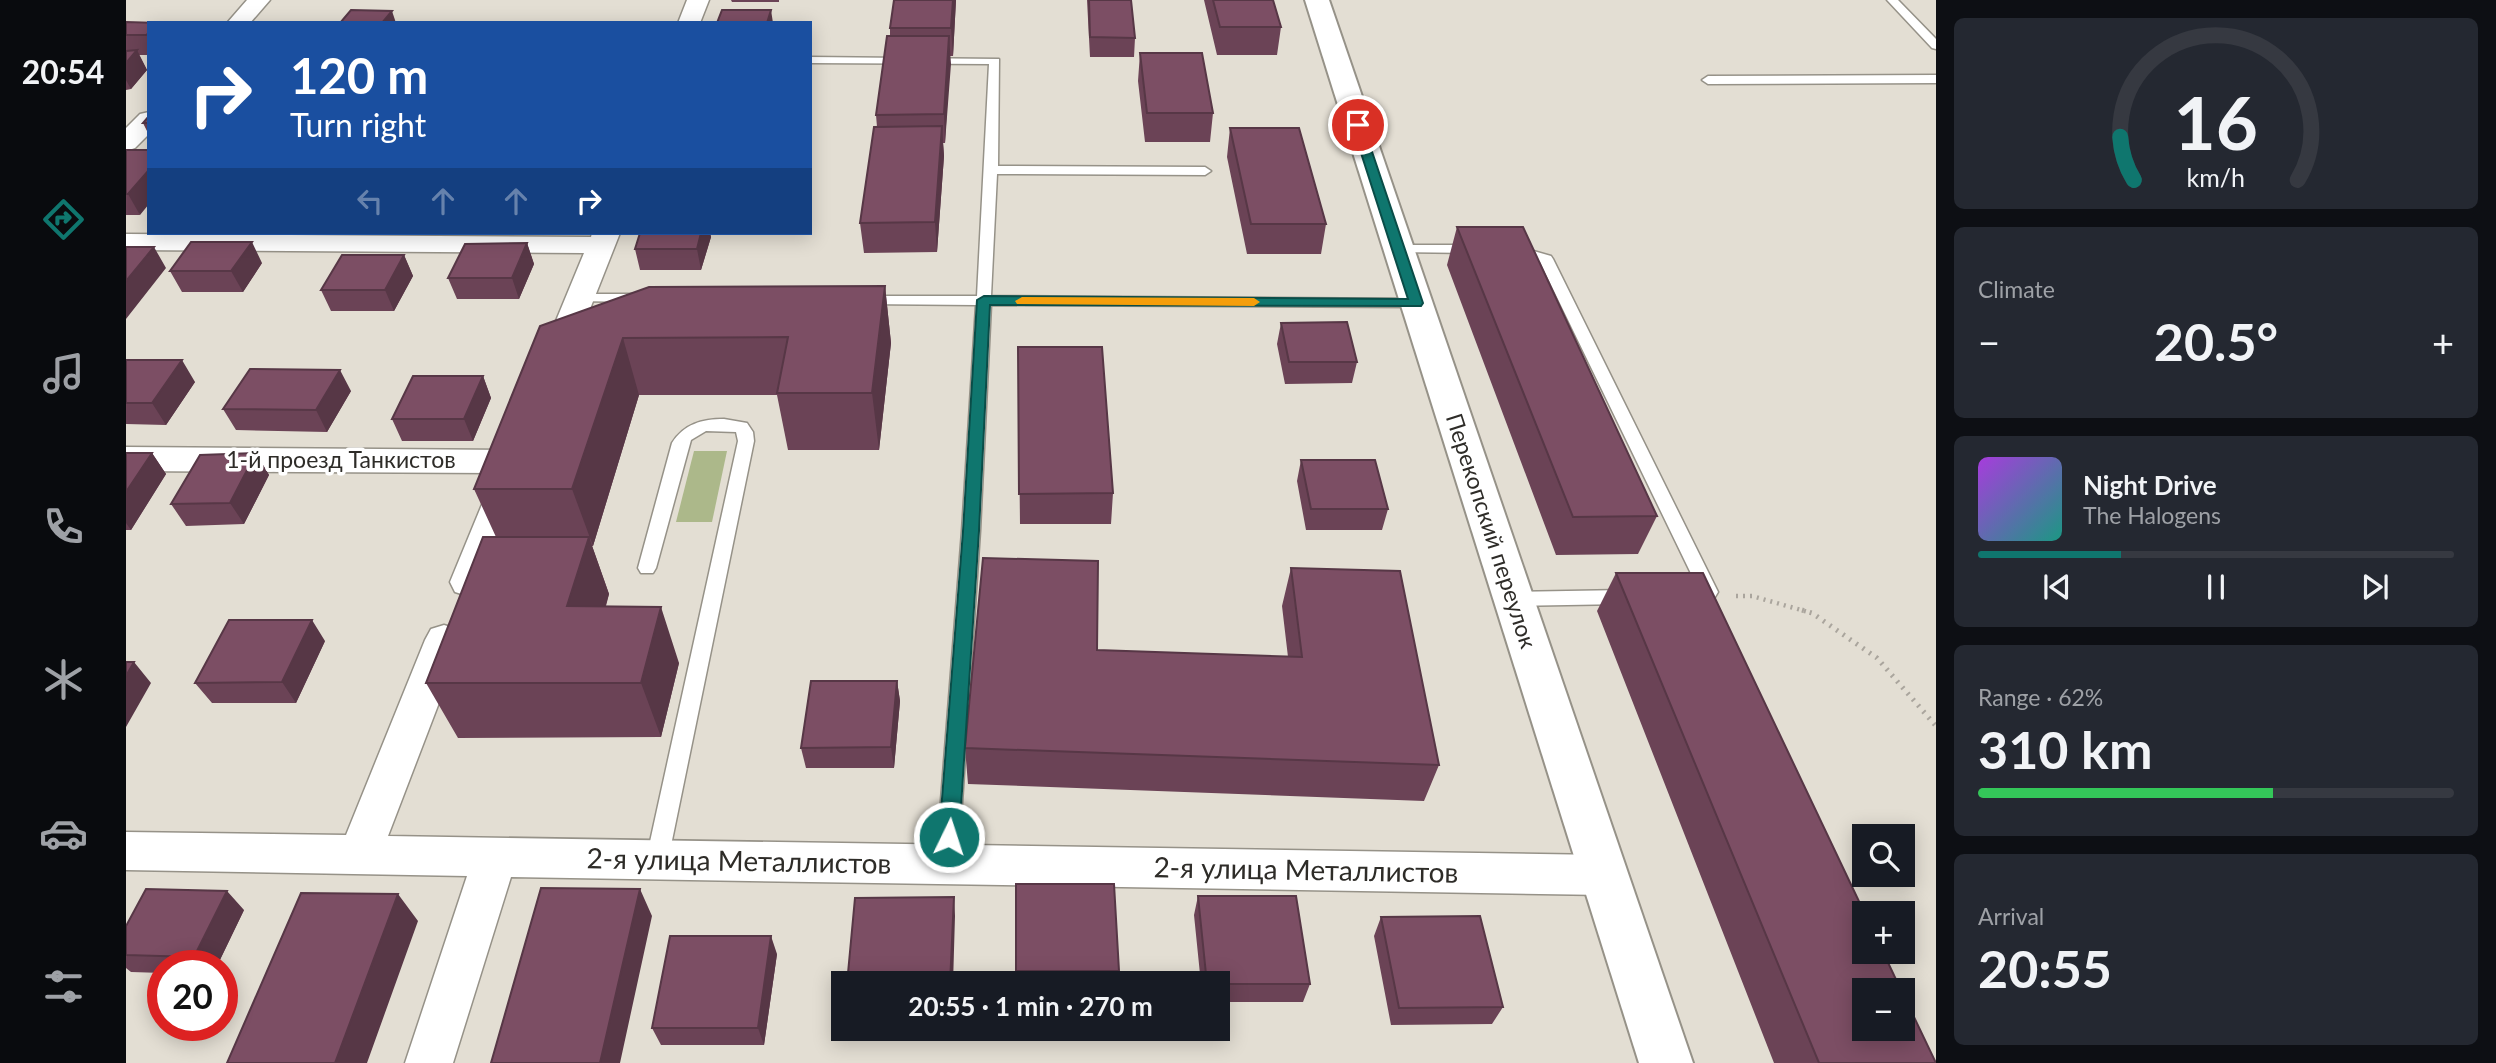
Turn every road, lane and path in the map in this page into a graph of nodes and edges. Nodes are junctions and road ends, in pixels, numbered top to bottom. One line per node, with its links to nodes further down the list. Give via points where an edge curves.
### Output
1 (259, 0): 5 (street)
2 (698, 0): 6 (street)
3 (1317, 0): 17 (street, Перекопский переулок)
4 (1892, 0): 7 (lane)
5 (240, 21)
6 (690, 21)
7 (1936, 46)
8 (812, 60): 13 (lane, via 995,61)
9 (1936, 79): 10 (lane)
10 (1708, 80)
11 (147, 121): 12 (street)
12 (126, 143)
13 (991, 170): 14 (lane); 21 (lane)
14 (1205, 171)
15 (603, 239): 16 (street); 18 (street)
16 (126, 243)
17 (1399, 250): 22 (street, Перекопский переулок); 29 (lane, via 1524,250 1546,259)
18 (580, 298): 19 (lane); 23 (street)
19 (649, 299)
20 (845, 300): 21 (lane)
21 (984, 300): 22 (lane); 35 (lane)
22 (1416, 303): 28 (street, Перекопский переулок)
23 (545, 386)
24 (126, 458): 32 (street, 1-й проезд Танкистов, via 520,449)
25 (647, 568): 34 (lane, via 685,433 697,426 741,427 746,441)
26 (1684, 596): 29 (lane)
27 (1645, 597): 28 (lane)
28 (1514, 599): 36 (street, Перекопский переулок)
29 (1713, 602): 30 (path, via 1752,596 1812,612 1877,658)
30 (1936, 726)
31 (126, 852): 32 (street, 2-я улица Металлистов)
32 (359, 855): 33 (street, 2-я улица Металлистов)
33 (495, 857): 34 (street, 2-я улица Металлистов); 37 (street)
34 (657, 860): 35 (street, 2-я улица Металлистов)
35 (947, 864): 36 (street, 2-я улица Металлистов)
36 (1604, 875): 38 (street, Перекопский переулок)
37 (429, 1063)
38 (1666, 1063)

